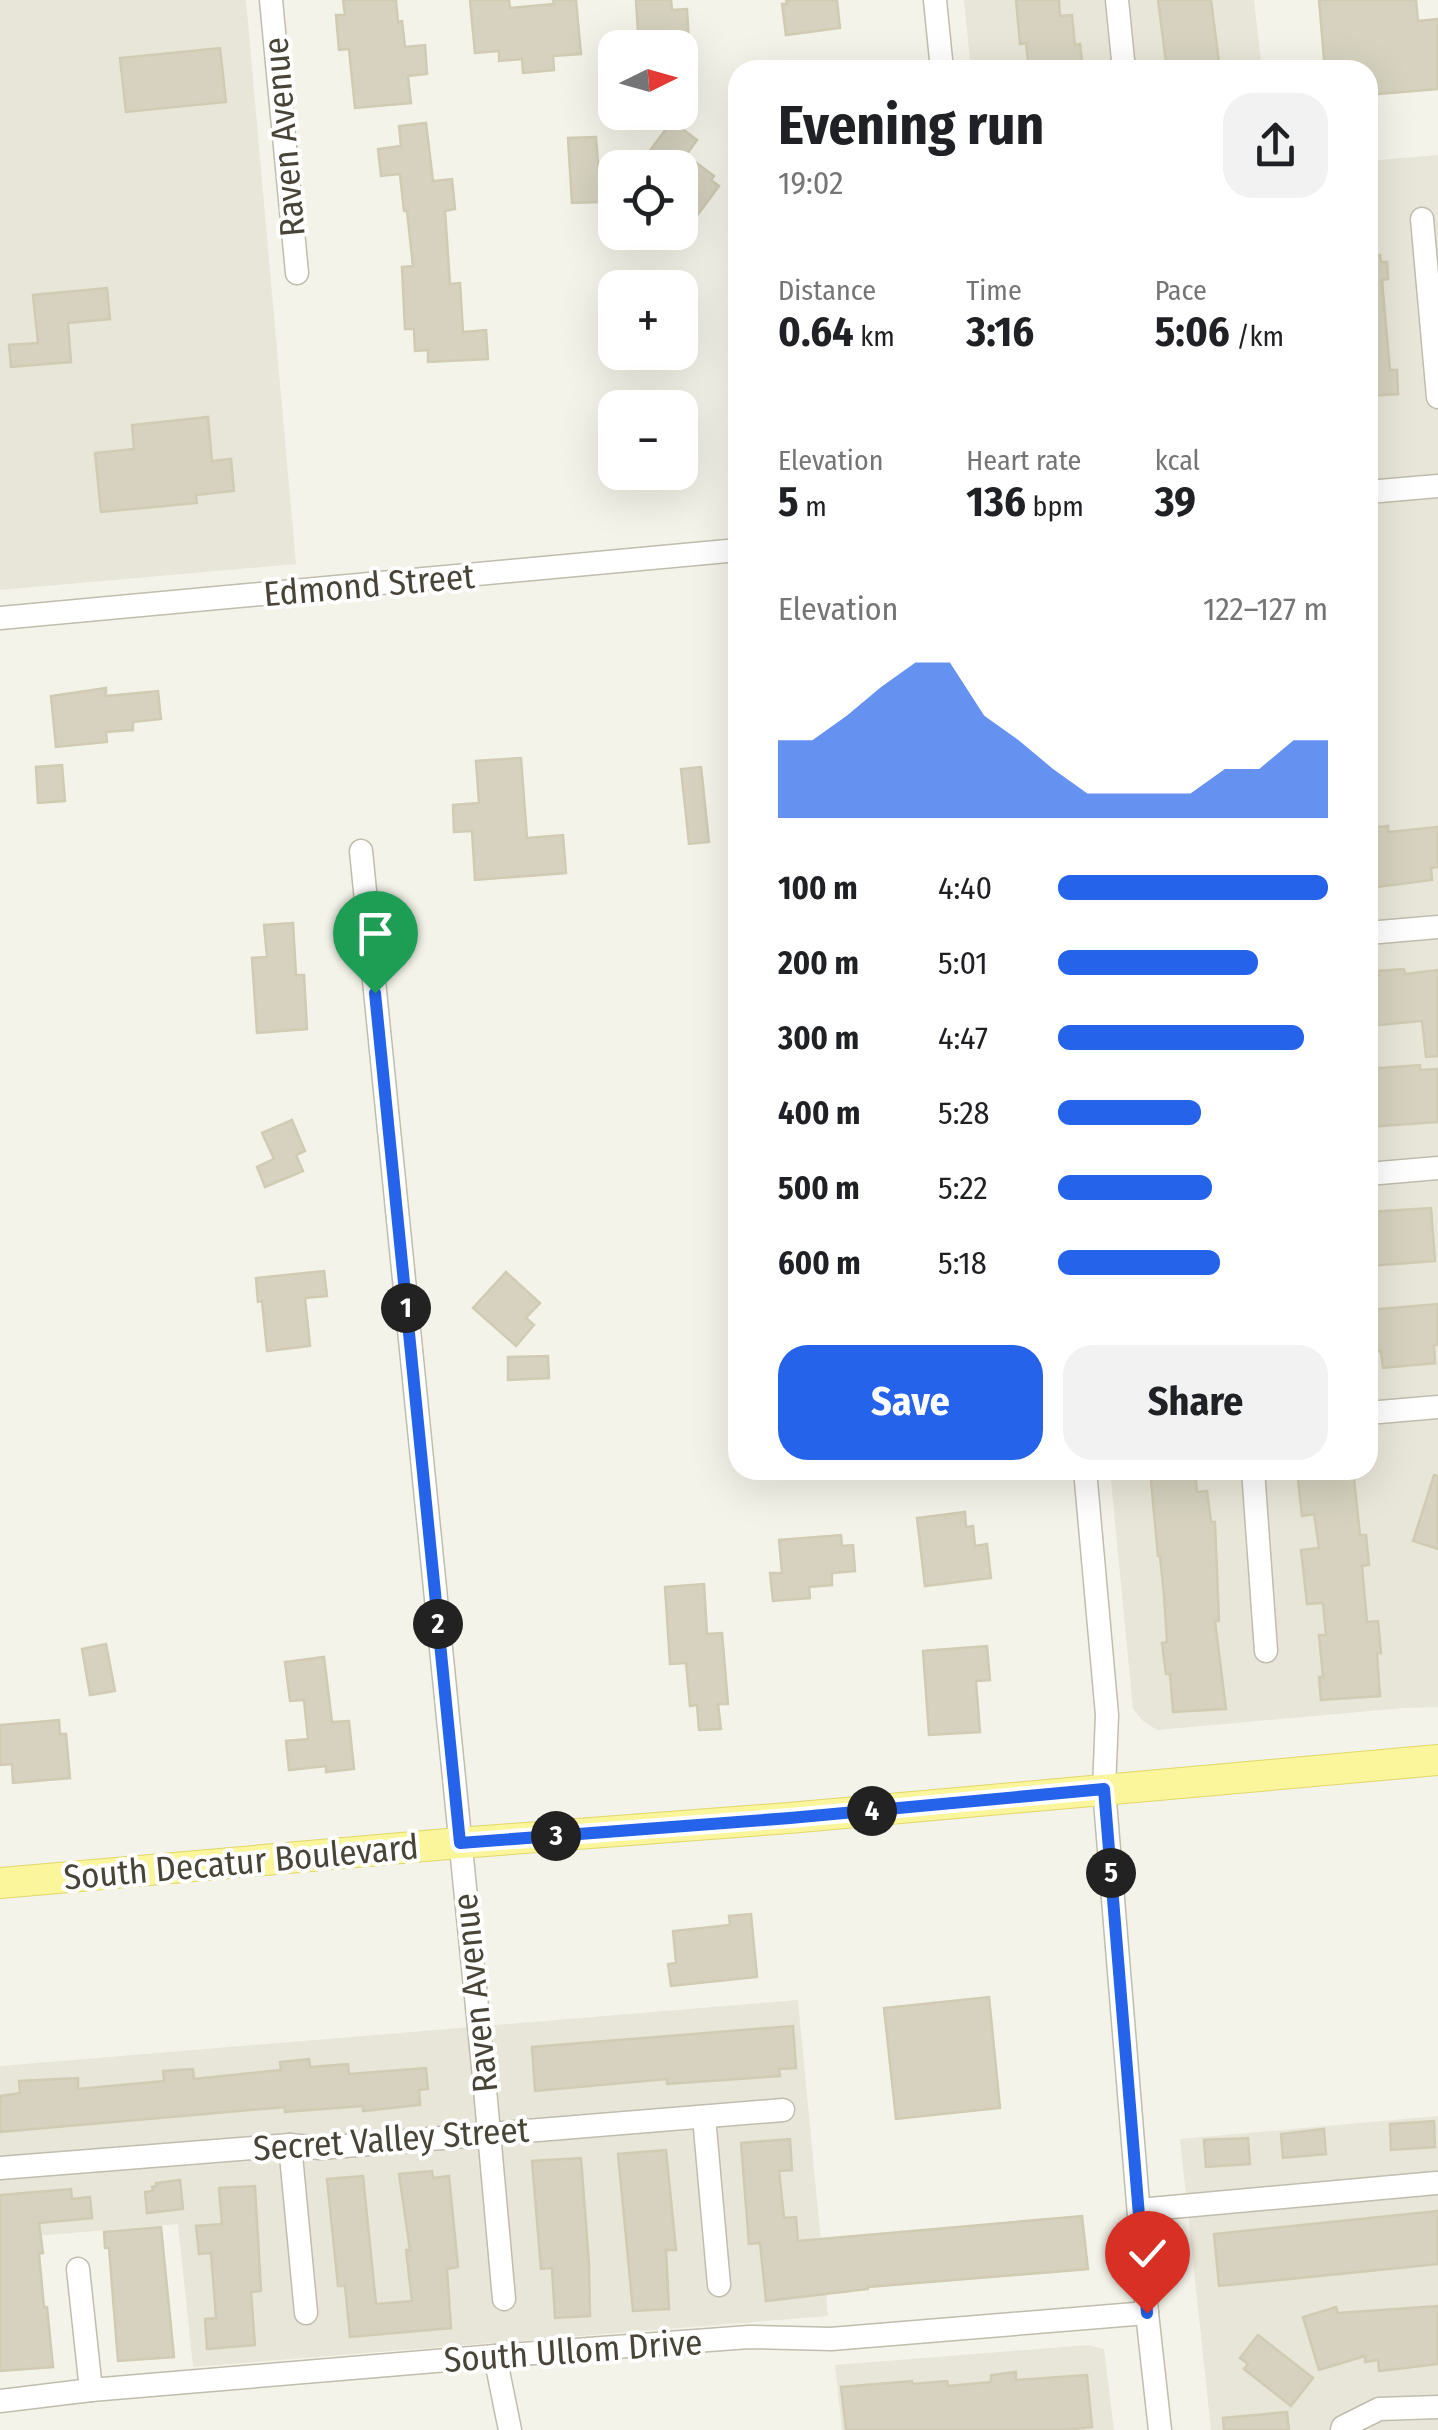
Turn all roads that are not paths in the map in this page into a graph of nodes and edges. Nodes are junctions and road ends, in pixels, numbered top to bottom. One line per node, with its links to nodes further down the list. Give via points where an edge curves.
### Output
1 (271, 0): 7 (street, Raven Avenue)
2 (935, 0): 4 (street)
3 (1118, 0): 5 (street)
4 (941, 60)
5 (1123, 60)
6 (1422, 219): 8 (street)
7 (297, 273)
8 (1438, 397)
9 (1438, 486): 10 (street)
10 (1378, 491)
11 (728, 551): 12 (street, Edmond Street)
12 (0, 618)
13 (361, 851): 25 (street, Raven Avenue)
14 (1438, 927): 15 (street)
15 (1378, 931)
16 (1438, 1168): 17 (street)
17 (1378, 1173)
18 (1438, 1407): 19 (street)
19 (1378, 1412)
20 (1085, 1480): 24 (street, via 1107,1715)
21 (1254, 1480): 22 (street)
22 (1266, 1651)
23 (1438, 1760): 24 (main road, South Decatur Boulevard)
24 (1104, 1789): 25 (main road, South Decatur Boulevard); 33 (street)
25 (460, 1843): 26 (main road, South Decatur Boulevard); 29 (street, Raven Avenue)
26 (0, 1883)
27 (783, 2110): 28 (street, Secret Valley Street)
28 (704, 2116): 29 (street, Secret Valley Street); 35 (street)
29 (490, 2133): 30 (street, Secret Valley Street); 36 (street, Raven Avenue)
30 (290, 2145): 31 (street, Secret Valley Street); 37 (street)
31 (0, 2168)
32 (1436, 2183): 33 (street)
33 (1139, 2210): 38 (street)
34 (78, 2269): 40 (street)
35 (719, 2285)
36 (504, 2299)
37 (306, 2313)
38 (1147, 2313): 39 (street, South Ullom Drive, via 831,2339 749,2337); 45 (street)
39 (496, 2356): 40 (street, South Ullom Drive); 44 (street)
40 (91, 2390): 41 (street, South Ullom Drive)
41 (0, 2401)
42 (1438, 2408): 43 (street, via 1379,2409)
43 (1343, 2428)
44 (510, 2430)
45 (1160, 2430)

